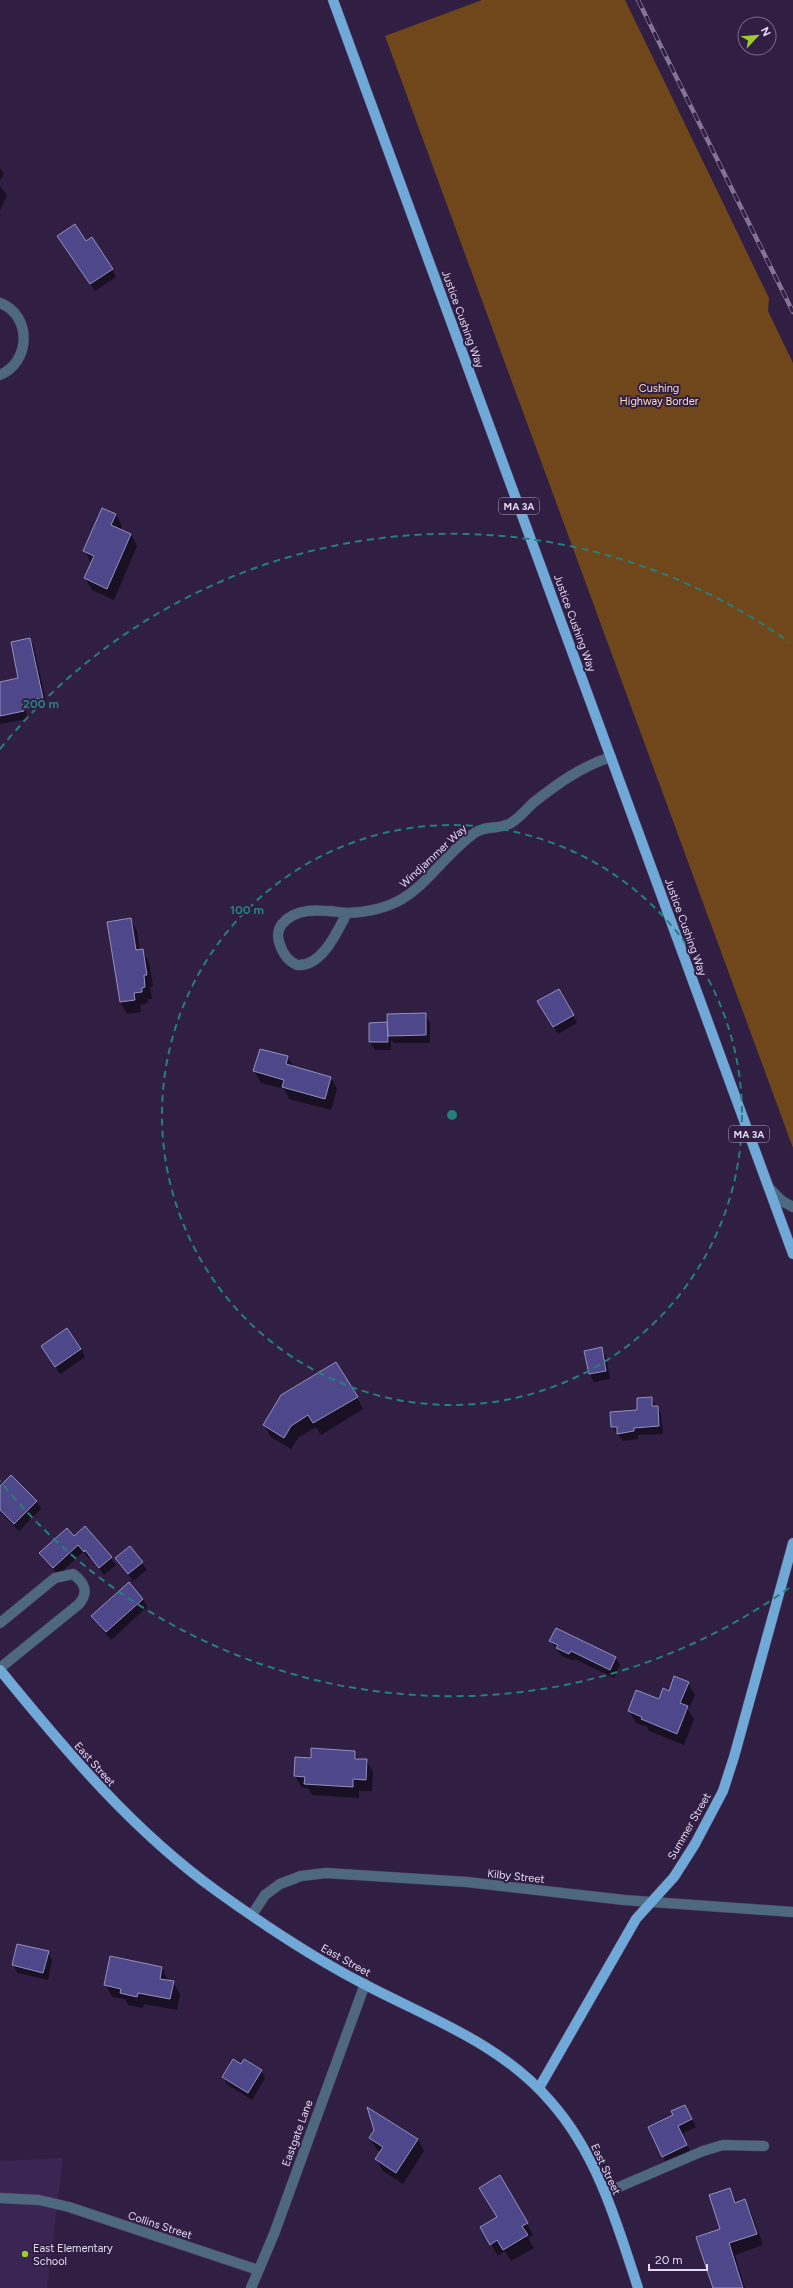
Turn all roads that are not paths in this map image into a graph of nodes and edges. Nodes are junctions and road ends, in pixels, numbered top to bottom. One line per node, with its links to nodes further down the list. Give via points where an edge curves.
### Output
1 (333, 0): 4 (main road, Justice Cushing Way / MA 3A)
2 (0, 302): 3 (street, via 19,318 24,338 19,358)
3 (0, 375)
4 (611, 756): 5 (street, Windjammer Way, via 575,772 509,824 472,834 414,892 400,901 376,910); 6 (main road, Justice Cushing Way / MA 3A)
5 (347, 913): 5 (street, Windjammer Way, via 312,910 286,920 278,931 278,940 287,958 297,965 312,963 332,940)
6 (769, 1188): 7 (street, via 782,1201); 8 (main road, Justice Cushing Way / MA 3A)
7 (793, 1207)
8 (793, 1254)
9 (793, 1543): 12 (main road, Summer Street, via 723,1791 674,1877)
10 (0, 1623): 11 (street, via 55,1578 73,1574 82,1580 86,1589 85,1597 79,1604)
11 (0, 1669): 14 (main road, East Street, via 65,1750 117,1806 193,1874)
12 (651, 1902): 13 (street, Kilby Street); 14 (street, Kilby Street, via 467,1882 326,1873 301,1876 280,1884 265,1895); 16 (main road, Summer Street, via 636,1919)
13 (793, 1912)
14 (252, 1915): 15 (main road, East Street, via 301,1948)
15 (365, 1984): 16 (main road, East Street, via 436,2018 482,2044 510,2063); 22 (street, Eastgate Lane, via 274,2234)
16 (539, 2088): 18 (main road, East Street, via 579,2141)
17 (764, 2146): 18 (street, via 723,2145)
18 (605, 2193): 24 (main road, East Street)
19 (0, 2198): 20 (street, Collins Street)
20 (11, 2198): 21 (street); 22 (street, Collins Street, via 55,2203)
21 (0, 2206)
22 (258, 2270): 23 (street, Eastgate Lane)
23 (251, 2288)
24 (638, 2288)

